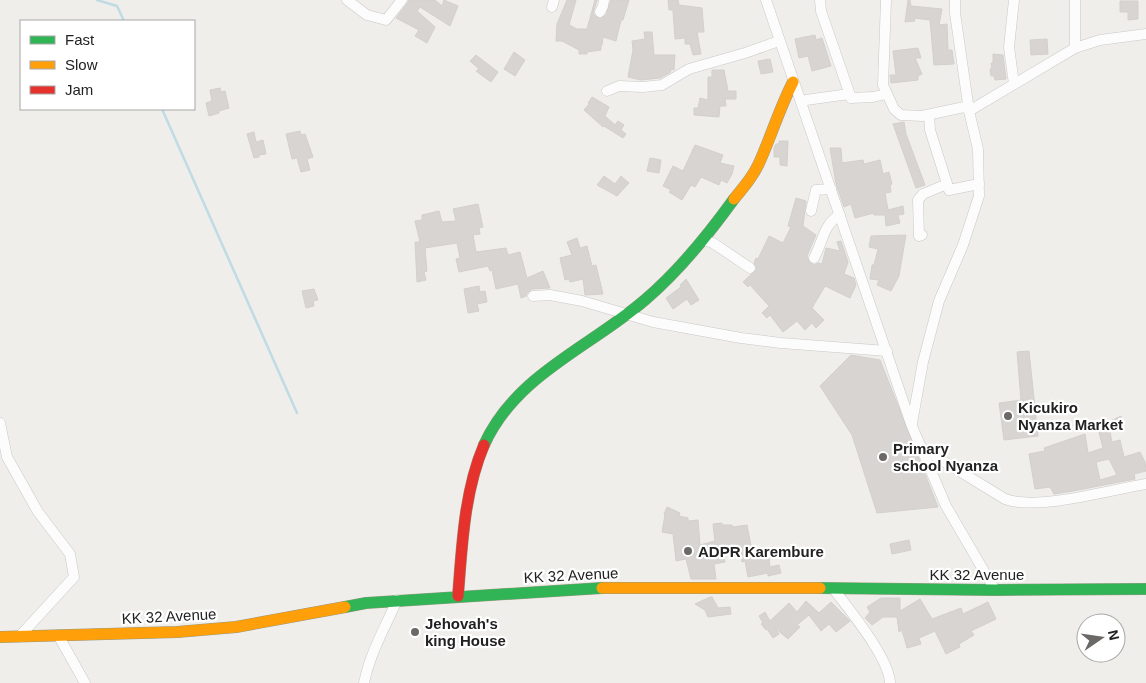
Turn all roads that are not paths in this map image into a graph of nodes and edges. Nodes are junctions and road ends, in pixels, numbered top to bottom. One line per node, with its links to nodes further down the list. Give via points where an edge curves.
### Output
1 (347, 0): 2 (street, via 367,14 386,20)
2 (402, 0)
3 (604, 0): 10 (street)
4 (766, 0): 12 (street)
5 (820, 0): 17 (street)
6 (886, 0): 18 (street, via 882,68)
7 (955, 0): 20 (street)
8 (1014, 0): 15 (street, via 1009,47)
9 (1075, 0): 13 (street)
10 (600, 12)
11 (1146, 34): 13 (street, via 1100,40)
12 (779, 40): 14 (street); 16 (street, via 690,69 662,85 619,86)
13 (1075, 48): 15 (street)
14 (793, 82): 24 (street); 28 (street, via 760,162)
15 (1014, 84): 20 (street)
16 (607, 91)
17 (849, 94): 18 (street, via 851,98); 19 (street)
18 (886, 94): 21 (street, via 901,115)
19 (806, 100)
20 (969, 109): 21 (street); 23 (street, via 978,149)
21 (929, 114): 22 (street, via 930,130)
22 (947, 184): 23 (street, via 949,190); 27 (street, via 923,194 918,200 919,236)
23 (979, 184): 35 (street, via 979,196 963,245 939,301)
24 (831, 188): 25 (street, via 816,190); 26 (street)
25 (811, 211)
26 (840, 215): 29 (street, via 831,219); 33 (street)
27 (922, 236)
28 (704, 240): 30 (street); 32 (street)
29 (814, 258)
30 (750, 268)
31 (533, 296): 32 (street, via 550,295 582,301)
32 (628, 314): 33 (street, via 653,322 765,341); 41 (street, via 544,370 499,417 486,440 472,484)
33 (886, 351): 35 (street)
34 (0, 423): 45 (street, via 7,457 38,512 70,554 74,577)
35 (911, 424): 36 (street)
36 (920, 447): 37 (street, via 1005,499 1020,503); 40 (street, via 946,506)
37 (1146, 484)
38 (833, 588): 40 (street, KK 32 Avenue); 41 (street, KK 32 Avenue, via 623,588); 48 (street, via 884,659)
39 (1146, 589): 40 (street, KK 32 Avenue)
40 (995, 590)
41 (458, 596): 42 (street, KK 32 Avenue)
42 (397, 600): 43 (street, KK 32 Avenue, via 236,627); 47 (street, via 373,649)
43 (58, 635): 45 (street, KK 32 Avenue); 46 (street)
44 (0, 637): 45 (street, KK 32 Avenue)
45 (19, 637)
46 (85, 683)
47 (364, 683)
48 (890, 683)

